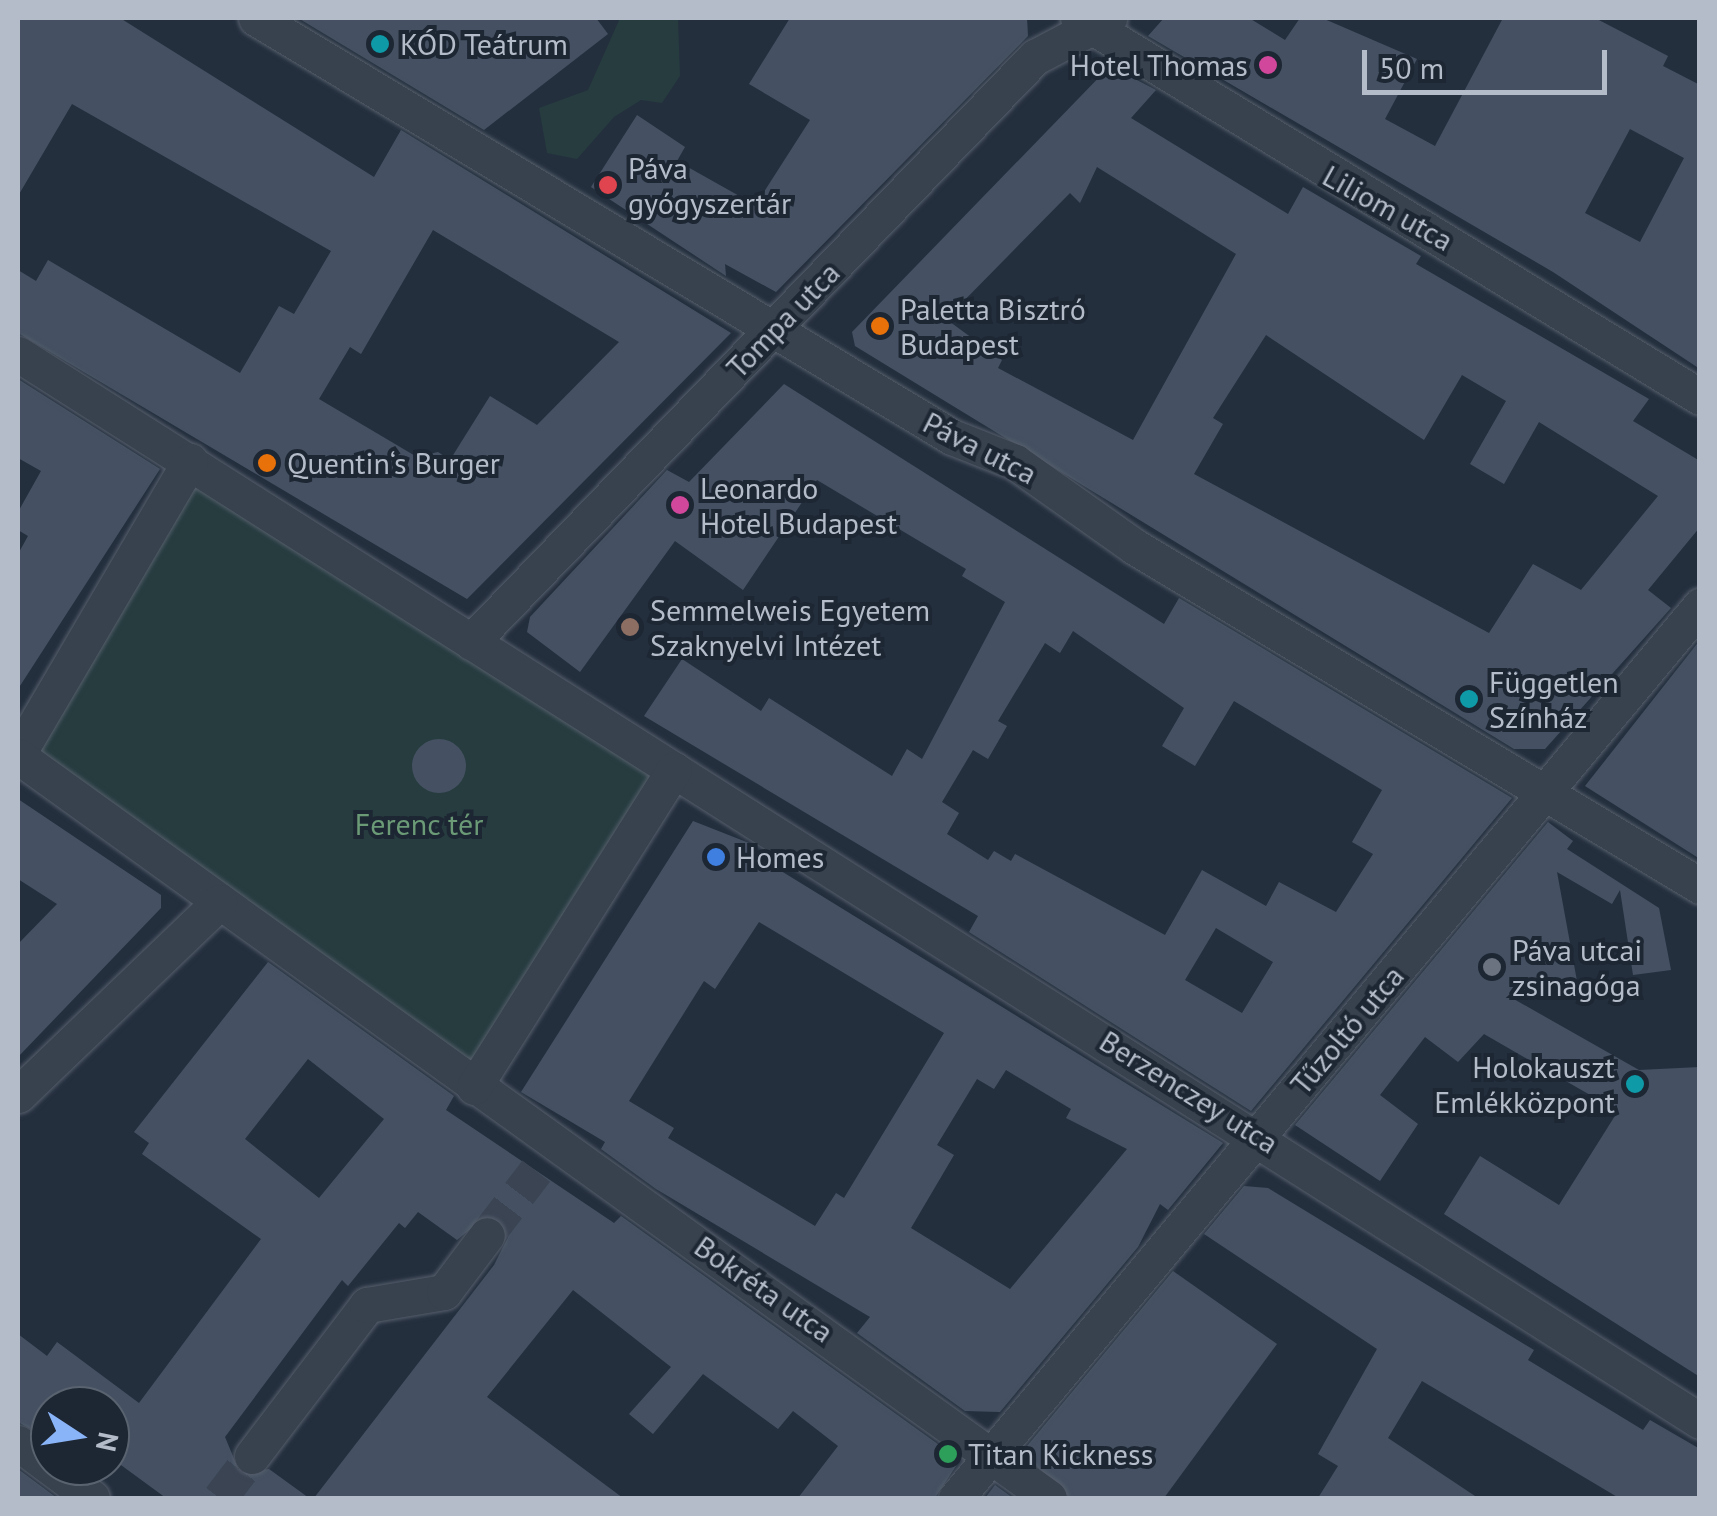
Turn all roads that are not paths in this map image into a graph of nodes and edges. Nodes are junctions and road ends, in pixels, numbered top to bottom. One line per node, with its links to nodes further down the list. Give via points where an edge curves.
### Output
1 (256, 18): 3 (street, Páva utca)
2 (1093, 21): 3 (street, Tompa utca, via 1034,57); 5 (street, Liliom utca)
3 (774, 330): 8 (street, Tompa utca); 11 (street, Páva utca, via 952,437 1015,462 1135,548)
4 (18, 354): 6 (street)
5 (1700, 397)
6 (190, 461): 8 (street); 9 (street)
7 (1700, 606): 11 (street, Tűzoltó utca)
8 (471, 642): 10 (street)
9 (18, 755): 13 (street)
10 (674, 770): 14 (street); 16 (street, Berzenczey utca)
11 (1544, 794): 12 (street, Páva utca); 16 (street, Tűzoltó utca)
12 (1700, 886)
13 (218, 902): 14 (street); 15 (street)
14 (474, 1087): 20 (street, Bokréta utca, via 546,1158)
15 (18, 1095)
16 (1260, 1136): 18 (street, Berzenczey utca); 20 (street, Tűzoltó utca)
17 (487, 1235): 21 (street, via 444,1292 367,1305)
18 (1700, 1421)
19 (18, 1443): 22 (street)
20 (993, 1453): 23 (street, Tűzoltó utca); 24 (street, Bokréta utca)
21 (252, 1456)
22 (92, 1498)
23 (956, 1498)
24 (1049, 1498)

